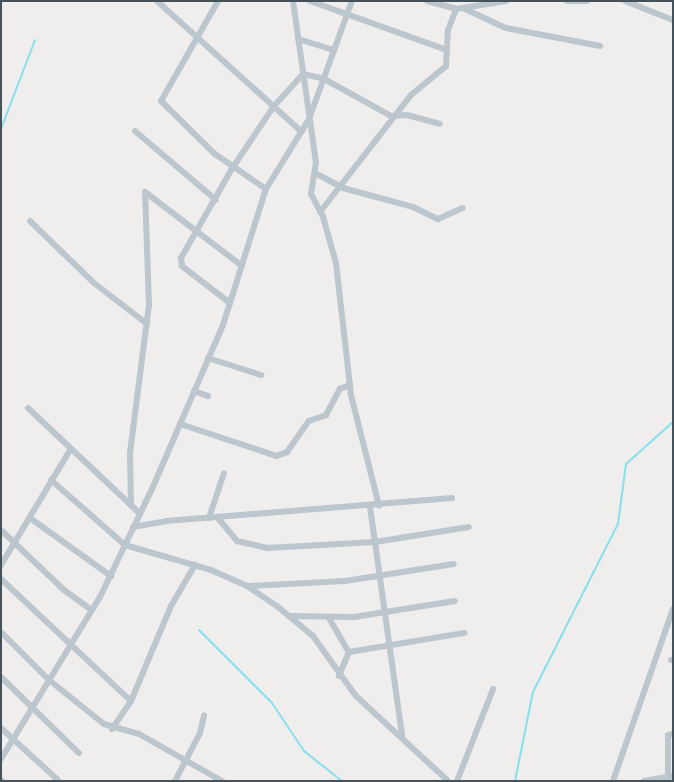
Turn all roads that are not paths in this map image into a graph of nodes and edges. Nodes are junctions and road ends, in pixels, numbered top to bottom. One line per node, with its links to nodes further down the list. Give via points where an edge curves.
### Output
1 (157, 1): 15 (street)
2 (218, 1): 15 (street)
3 (293, 1): 16 (street)
4 (310, 1): 13 (street)
5 (352, 1): 13 (street)
6 (427, 1): 12 (street)
7 (506, 1): 11 (street)
8 (567, 1): 9 (street)
9 (587, 1)
10 (625, 1): 14 (street)
11 (465, 9): 12 (street); 17 (street, via 506,28)
12 (456, 10): 19 (street)
13 (347, 17): 18 (street); 19 (street)
14 (673, 20)
15 (196, 37): 22 (street); 28 (street, via 161,101)
16 (298, 39): 18 (street); 20 (street)
17 (600, 46)
18 (334, 50): 21 (street)
19 (447, 50): 23 (street, via 446,66 411,95)
20 (303, 74): 21 (street); 22 (street); 24 (street)
21 (324, 79): 23 (street, via 388,115); 24 (street)
22 (274, 106): 27 (street); 28 (street)
23 (399, 115): 25 (street); 30 (street)
24 (309, 119): 27 (street); 29 (street)
25 (440, 124)
26 (135, 131): 32 (street)
27 (302, 132): 31 (street)
28 (233, 168): 31 (street); 32 (street)
29 (315, 173): 30 (street); 34 (street, via 311,194)
30 (343, 188): 33 (street, via 438,219); 34 (street)
31 (266, 189): 37 (street)
32 (216, 200): 36 (street)
33 (463, 208)
34 (320, 212): 42 (street, via 336,263)
35 (30, 221): 39 (street, via 94,283)
36 (199, 232): 37 (street); 38 (street, via 180,262); 39 (street, via 145,192)
37 (242, 266): 38 (street)
38 (230, 303): 40 (street)
39 (147, 324): 51 (street, via 132,430)
40 (208, 358): 41 (street); 43 (street)
41 (261, 375)
42 (350, 385): 46 (street, via 340,389 326,415 308,421 287,452 277,456); 52 (street)
43 (194, 391): 44 (street); 46 (street)
44 (208, 396)
45 (28, 408): 47 (street)
46 (180, 424): 54 (street)
47 (70, 450): 49 (street); 51 (street)
48 (224, 473): 57 (street)
49 (51, 480): 56 (street); 63 (street)
50 (452, 498): 52 (street)
51 (131, 506): 54 (street)
52 (379, 506): 53 (street)
53 (370, 507): 55 (street); 61 (street)
54 (140, 514): 58 (street)
55 (217, 517): 57 (street); 61 (street, via 237,542 253,547)
56 (30, 518): 62 (street); 67 (street)
57 (209, 518): 58 (street)
58 (133, 527): 63 (street)
59 (469, 527): 61 (street)
60 (1, 530): 62 (street)
61 (375, 542): 68 (street)
62 (15, 543): 65 (street); 73 (street, via 64,590)
63 (125, 545): 66 (street); 67 (street)
64 (454, 564): 68 (street)
65 (1, 565)
66 (195, 565): 70 (street); 86 (street, via 171,606)
67 (111, 576): 73 (street)
68 (381, 577): 70 (street); 74 (street)
69 (1, 579): 80 (street)
70 (247, 586): 75 (street)
71 (455, 601): 74 (street)
72 (673, 609): 103 (street)
73 (92, 610): 80 (street)
74 (386, 612): 76 (street); 79 (street)
75 (289, 616): 76 (street); 82 (street, via 320,644)
76 (329, 618): 81 (street)
77 (1, 632): 84 (street)
78 (464, 634): 79 (street)
79 (391, 644): 81 (street); 92 (street)
80 (71, 647): 84 (street); 86 (street)
81 (349, 652): 82 (street)
82 (339, 676): 92 (street)
83 (1, 677): 87 (street)
84 (50, 680): 87 (street); 90 (street)
85 (493, 689): 102 (street)
86 (130, 702): 90 (street)
87 (31, 710): 93 (street); 94 (street)
88 (204, 715): 96 (street)
89 (1, 728): 93 (street)
90 (112, 729): 96 (street, via 139,734)
91 (673, 734): 97 (street, via 668,735)
92 (402, 737): 101 (street)
93 (13, 740): 95 (street); 98 (street)
94 (79, 753)
95 (1, 759)
96 (184, 761): 99 (street); 100 (street)
97 (669, 778): 104 (street)
98 (58, 780)
99 (221, 780)
100 (175, 781)
101 (448, 781)
102 (456, 781)
103 (613, 781)
104 (644, 781)

